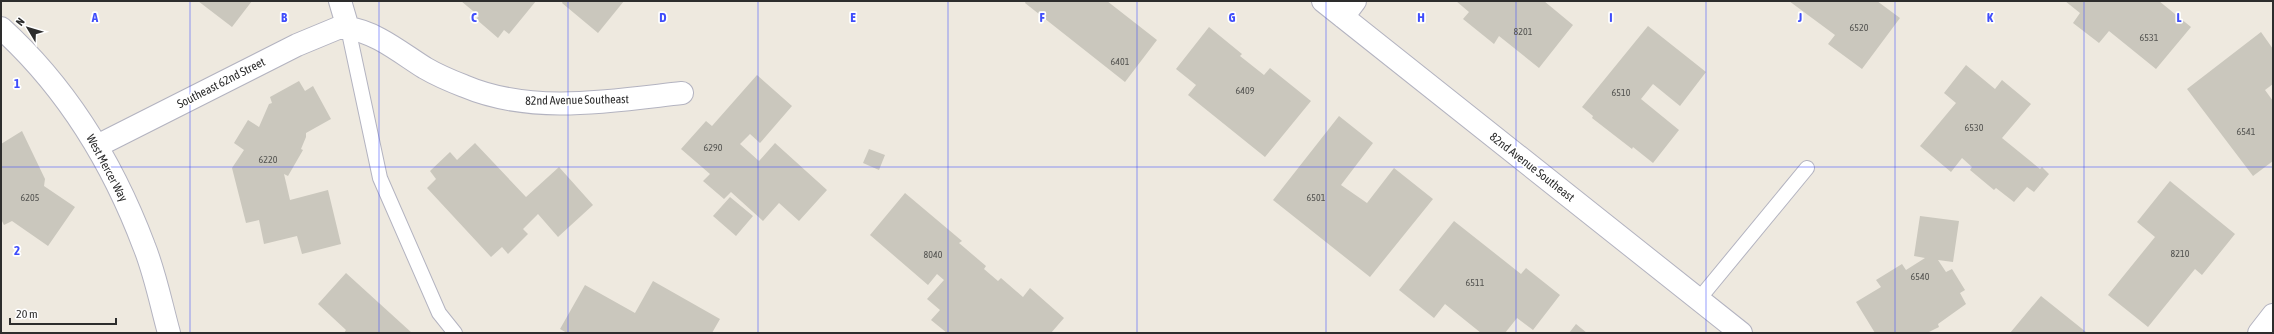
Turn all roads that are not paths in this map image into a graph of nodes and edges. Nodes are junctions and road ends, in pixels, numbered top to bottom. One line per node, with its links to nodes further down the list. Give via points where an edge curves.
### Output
1 (340, 1): 5 (street)
2 (1322, 1): 3 (street, 82nd Avenue Southeast)
3 (1349, 9): 9 (street, 82nd Avenue Southeast)
4 (1, 28): 7 (street, West Mercer Way, via 53,83)
5 (348, 28): 6 (street, 82nd Avenue Southeast, via 374,37 427,69 464,87 503,99 540,103 595,102); 7 (street, Southeast 62nd Street, via 338,28 297,45); 12 (lane, via 380,178 439,313)
6 (682, 93)
7 (97, 146): 11 (street, West Mercer Way, via 113,174 145,246)
8 (1807, 168): 9 (lane)
9 (1699, 300): 13 (street, 82nd Avenue Southeast)
10 (2273, 315): 14 (street)
11 (168, 333)
12 (455, 333)
13 (1741, 333)
14 (2259, 333)

